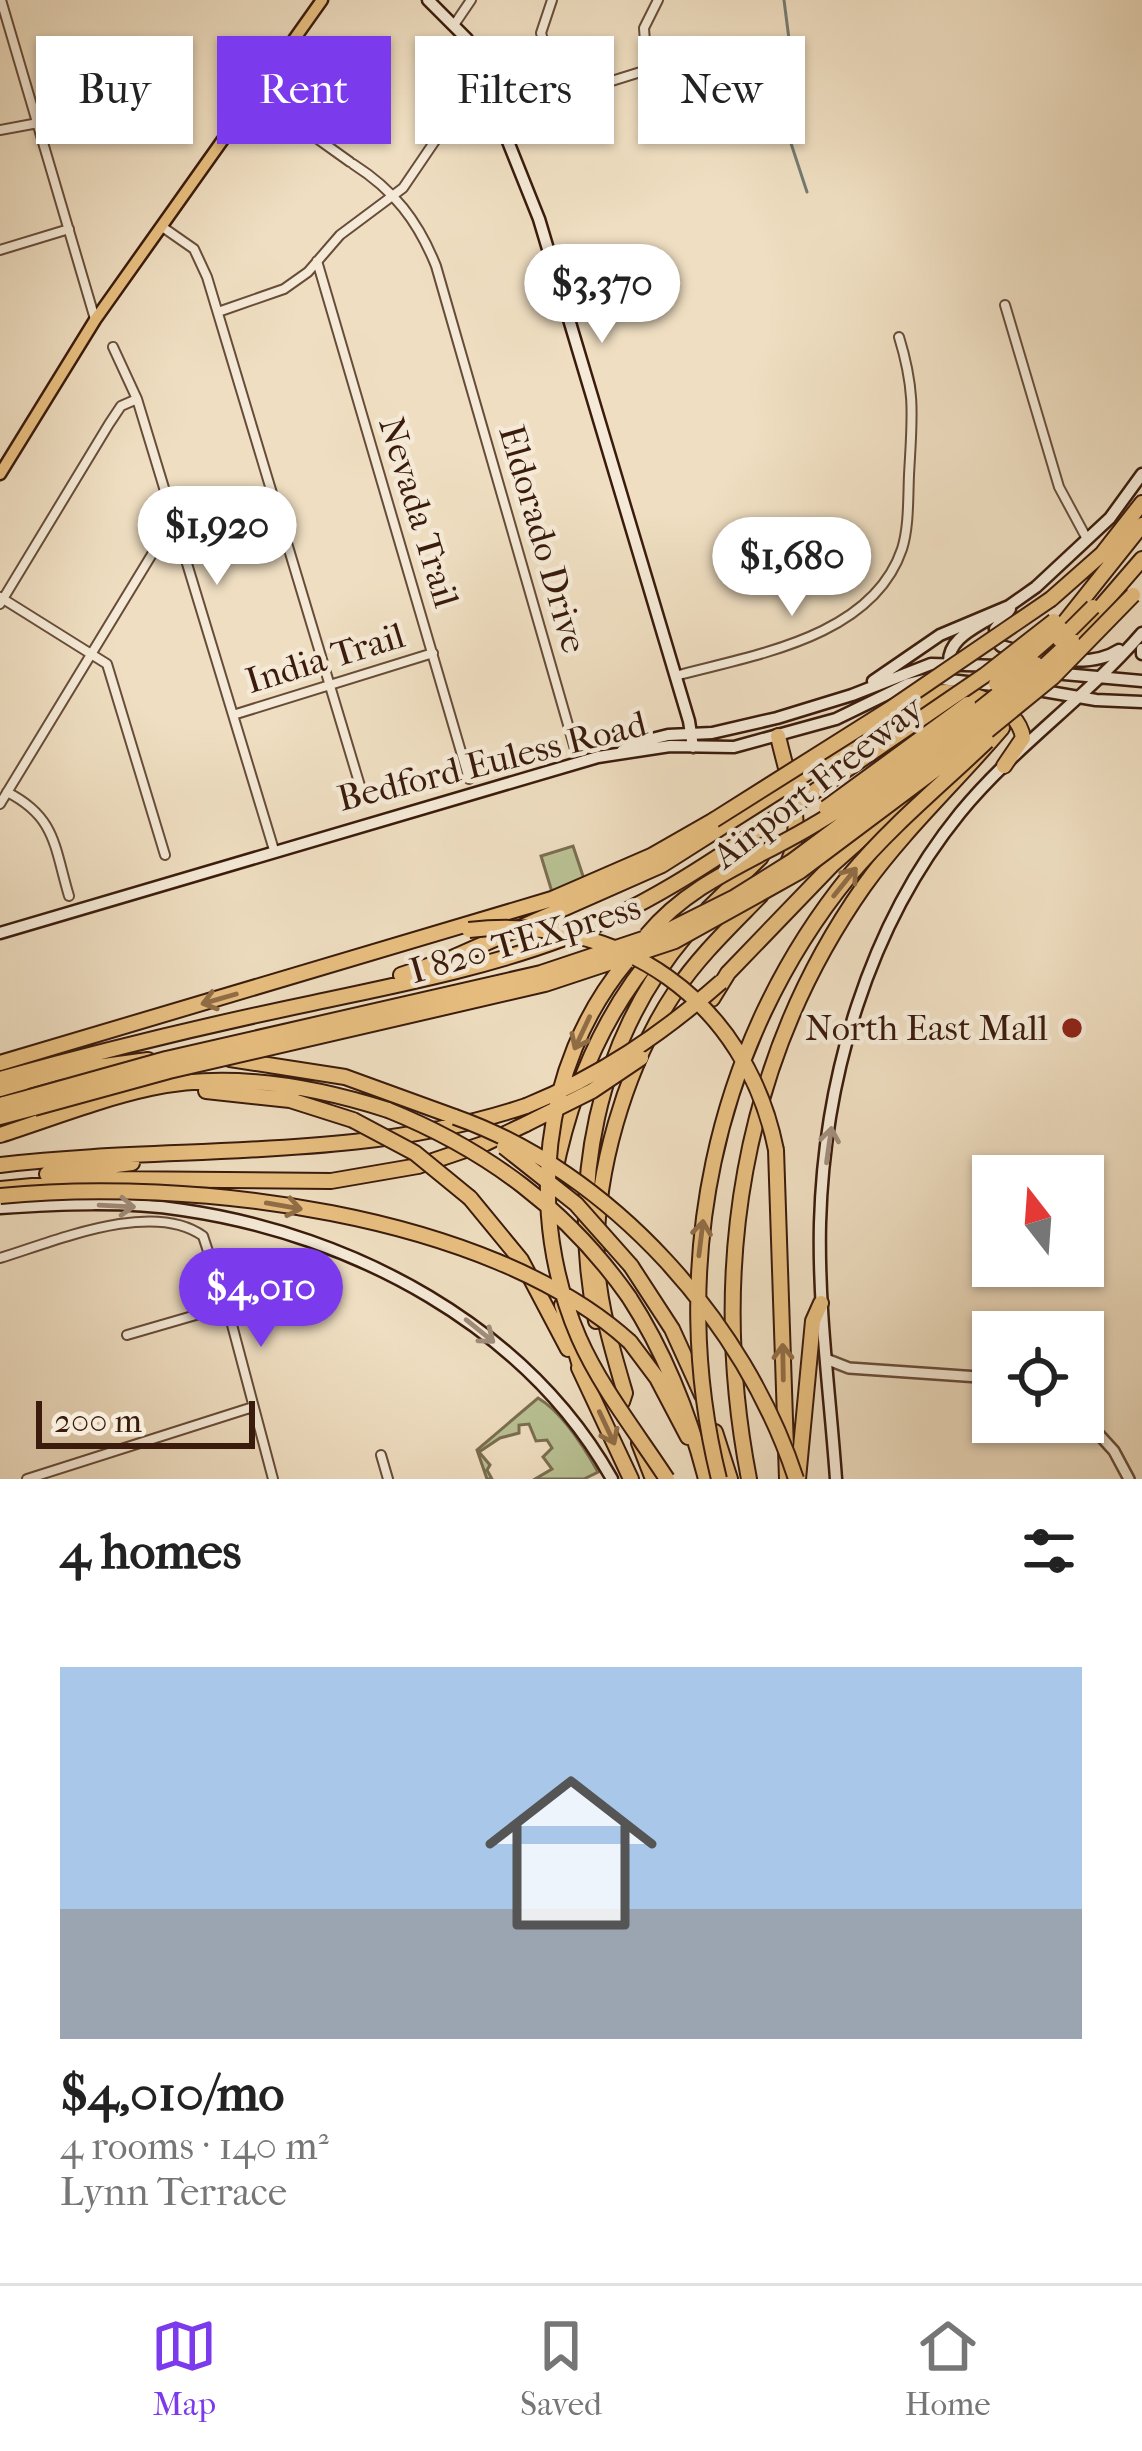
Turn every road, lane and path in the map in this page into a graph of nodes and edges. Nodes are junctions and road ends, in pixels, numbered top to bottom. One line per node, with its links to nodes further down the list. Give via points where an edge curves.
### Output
1 (1, 0): 12 (street)
2 (322, 0): 8 (main road)
3 (428, 0): 7 (main road)
4 (471, 0): 7 (street)
5 (552, 0): 10 (street)
6 (658, 0): 11 (street)
7 (454, 25): 9 (main road)
8 (296, 36)
9 (464, 36)
10 (542, 36)
11 (643, 36)
12 (36, 116)
13 (36, 123): 14 (street)
14 (0, 130)
15 (44, 144): 22 (street)
16 (219, 144): 21 (main road)
17 (325, 144): 20 (street, Eldorado Drive)
18 (433, 144): 20 (street)
19 (511, 144): 50 (main road)
20 (394, 195): 24 (street); 64 (street, Eldorado Drive, via 436,266)
21 (160, 226): 26 (street, via 194,249); 27 (main road)
22 (69, 229): 23 (street); 27 (street)
23 (0, 250)
24 (317, 261): 26 (street, via 284,290); 48 (street, Nevada Trail)
25 (1005, 305): 38 (street, via 1059,488)
26 (218, 312): 54 (street)
27 (95, 320): 32 (main road)
28 (899, 337): 50 (street, via 914,428 903,547 886,581 825,629)
29 (113, 347): 30 (street)
30 (137, 399): 37 (street); 43 (street, via 121,406)
31 (0, 442): 32 (street)
32 (14, 451): 33 (main road)
33 (0, 474)
34 (1142, 474): 38 (main road, Airport Freeway)
35 (1142, 503): 76 (highway, bridge, via 1052,599 651,856 553,899)
36 (1142, 525): 45 (highway)
37 (176, 527): 47 (street); 59 (street)
38 (1088, 541): 41 (main road, Airport Freeway)
39 (1142, 559): 42 (highway)
40 (1142, 587): 58 (highway, bridge); 61 (highway, bridge)
41 (1021, 598): 44 (main road, Airport Freeway); 46 (main road, via 996,624 1001,646 1104,660)
42 (1109, 599): 83 (highway, I 820 TEXpress, bridge, via 1006,702 874,802 766,879 667,931 541,973 166,1059); 103 (highway, one-way to 103, bridge, via 856,799 690,895 655,926 595,1006 559,1096 549,1217 579,1338)
43 (1, 600): 47 (street)
44 (1009, 606): 49 (main road, via 957,641); 55 (main road, Airport Freeway, via 934,639)
45 (1057, 625): 74 (highway, Airport Freeway, bridge, via 997,683 782,838); 78 (highway, bridge, via 675,885 564,939)
46 (1142, 632): 52 (main road)
47 (93, 653): 68 (street); 72 (street, via 111,670)
48 (434, 653): 54 (street, India Trail); 66 (street, Nevada Trail)
49 (948, 662): 51 (main road); 52 (main road); 55 (main road)
50 (675, 676): 63 (main road)
51 (951, 678): 56 (main road, Bedford Euless Road); 62 (main road, Bedford Euless Road, via 908,684 856,712)
52 (1101, 678): 53 (main road); 56 (main road)
53 (1142, 681)
54 (330, 684): 59 (street, India Trail); 69 (street)
55 (852, 695): 60 (main road)
56 (1076, 696): 57 (main road, Bedford Euless Road); 65 (main road)
57 (1142, 702)
58 (1019, 706): 83 (highway, I 820 TEXpress, bridge, via 799,872 675,941 565,979); 115 (highway, one-way to 58, bridge, via 703,1398 697,1283 707,1192 739,1072 829,902)
59 (233, 716): 71 (street)
60 (777, 718): 62 (main road); 63 (main road)
61 (1002, 728): 77 (highway, via 833,864); 117 (highway, via 865,886 817,963 772,1064 746,1150 731,1279)
62 (778, 736): 63 (main road, Bedford Euless Road, via 734,747); 67 (highway)
63 (693, 740): 71 (main road, Bedford Euless Road, via 655,738)
64 (575, 749)
65 (1004, 766): 67 (highway, via 1023,738 1014,713 954,690 933,694); 93 (main road, one-way to 65, via 827,1153 863,986 935,846)
66 (469, 778)
67 (788, 785): 78 (highway, via 615,887); 101 (highway, via 796,818 790,861 676,990 616,1129 597,1269)
68 (7, 792): 70 (street); 73 (street, via 44,820)
69 (364, 799)
70 (0, 804)
71 (274, 850): 75 (main road, Bedford Euless Road)
72 (165, 855)
73 (69, 896)
74 (717, 898): 98 (highway, via 681,923 627,988 569,1112 553,1181 553,1248); 101 (highway, Airport Freeway, via 635,1014 591,1138 585,1255)
75 (0, 933)
76 (440, 934): 79 (highway, one-way to 79); 118 (highway, one-way to 76, bridge, via 776,1150 736,1049 691,996 628,952 560,932)
77 (721, 982): 88 (highway, bridge, via 632,1054 526,1106 368,1143); 90 (highway, bridge, via 696,1014 626,1068 451,1155 332,1181 86,1180)
78 (347, 996): 80 (highway)
79 (0, 1063)
80 (0, 1079)
81 (152, 1088): 87 (highway); 98 (highway, bridge, via 290,1100 416,1153 470,1198 521,1260); 106 (highway, bridge, via 264,1083 328,1093 460,1142 516,1178 576,1230 629,1297 667,1363)
82 (0, 1089): 86 (highway, via 82,1068 200,1057 306,1068)
83 (32, 1102): 84 (highway, I 820 TEXpress); 85 (highway, I 820 TEXpress)
84 (0, 1106)
85 (0, 1117)
86 (454, 1118): 116 (highway, bridge, via 552,1182 632,1266 696,1378); 119 (highway, bridge, via 554,1168 660,1257 743,1365)
87 (0, 1135)
88 (191, 1153): 89 (highway); 90 (highway)
89 (0, 1165)
90 (0, 1188): 106 (highway, one-way to 106, bridge, via 190,1195 342,1217 514,1268 583,1304 630,1342)
91 (0, 1208): 110 (main road, one-way to 110, via 180,1209 349,1256 428,1294 512,1357)
92 (0, 1258): 94 (street, via 105,1227 185,1226 202,1236)
93 (821, 1303): 96 (main road); 119 (highway)
94 (226, 1306): 95 (street); 102 (street)
95 (127, 1335)
96 (826, 1359): 97 (street); 100 (main road)
97 (849, 1368): 99 (street); 100 (street)
98 (583, 1376): 111 (highway, one-way to 111)
99 (972, 1377)
100 (830, 1394): 120 (main road)
101 (622, 1402): 103 (highway, Airport Freeway)
102 (253, 1407): 107 (street); 108 (street)
103 (630, 1421): 112 (highway, Airport Freeway); 113 (highway, bridge)
104 (1104, 1440): 121 (street)
105 (381, 1455): 109 (street)
106 (702, 1462): 114 (highway)
107 (27, 1479)
108 (273, 1479)
109 (388, 1479)
110 (612, 1479)
111 (631, 1479)
112 (652, 1479)
113 (667, 1479)
114 (706, 1479)
115 (719, 1479)
116 (730, 1479)
117 (748, 1479)
118 (787, 1479)
119 (797, 1479)
120 (836, 1479)
121 (1129, 1479)

